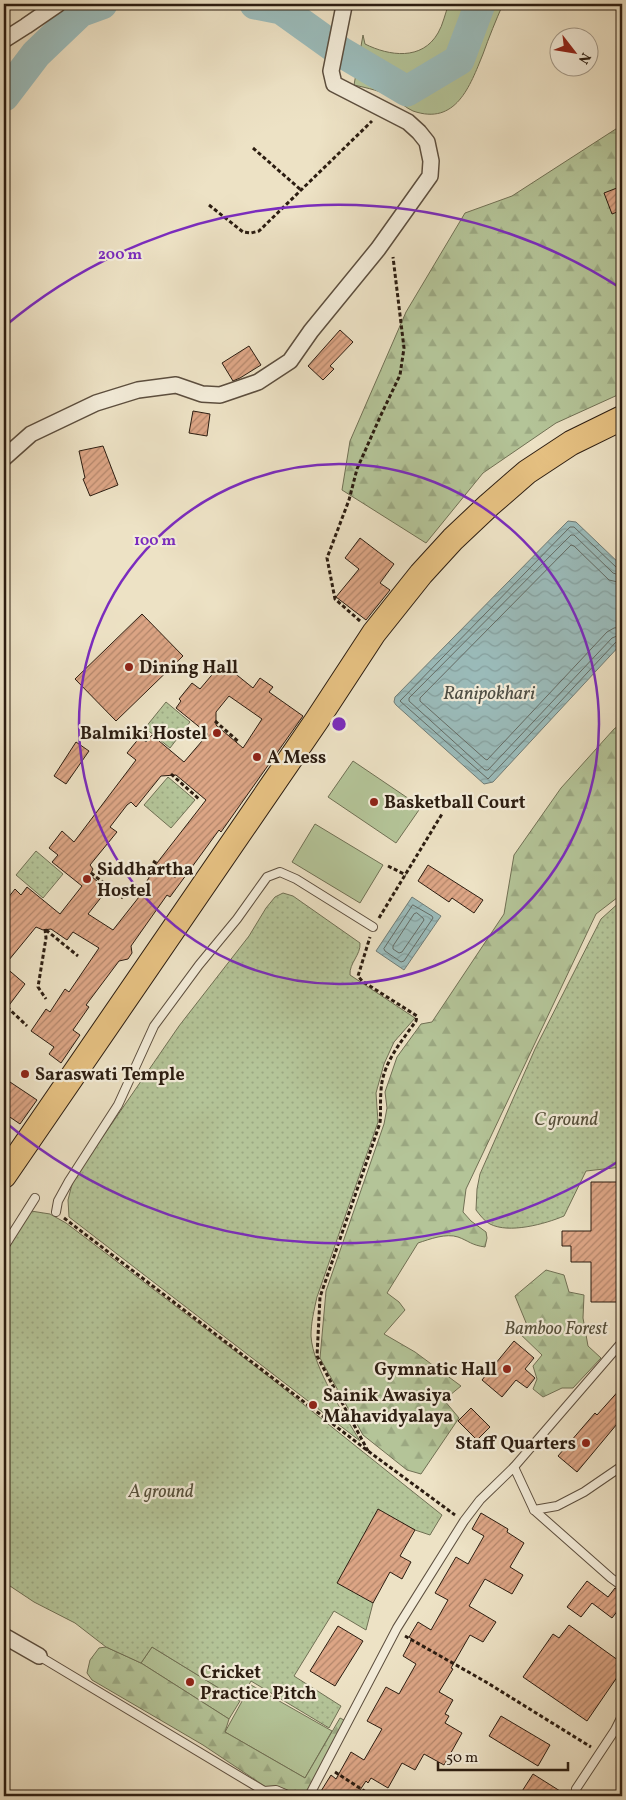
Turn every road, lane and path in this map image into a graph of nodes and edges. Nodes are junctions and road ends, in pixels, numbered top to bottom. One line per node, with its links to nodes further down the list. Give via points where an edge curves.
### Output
1 (58, 4): 3 (street)
2 (342, 4): 4 (street, via 331,71 334,84)
3 (4, 40)
4 (384, 110): 6 (path); 10 (street, via 408,122 427,142 430,176 378,249 290,361 258,382 220,395 202,394 176,385 138,390 96,403 31,434)
5 (253, 148): 6 (path)
6 (301, 190): 7 (path, via 259,230 251,233 243,232)
7 (210, 205)
8 (393, 250): 11 (path, via 404,348 400,375 357,469 327,558 335,599)
9 (622, 418): 11 (main road, via 571,443 527,472 489,504 421,574)
10 (4, 458)
11 (374, 633): 28 (main road)
12 (215, 721): 13 (path)
13 (239, 742)
14 (171, 774): 15 (path)
15 (199, 799)
16 (442, 814): 20 (path)
17 (153, 861): 21 (path)
18 (388, 866): 20 (path)
19 (91, 873): 22 (path)
20 (406, 874): 23 (path)
21 (176, 877)
22 (123, 898)
23 (373, 926): 31 (lane, via 296,878 280,872 267,877 154,1026 118,1105 69,1181); 35 (path, via 358,976 416,1016 416,1021 392,1053 383,1079 380,1123 320,1297 317,1356)
24 (78, 956): 25 (path, via 45,929 38,987)
25 (46, 999)
26 (8, 1007): 27 (path)
27 (27, 1026)
28 (4, 1176)
29 (36, 1198): 32 (lane)
30 (622, 1206): 33 (path)
31 (56, 1212): 35 (path)
32 (4, 1247)
33 (622, 1313)
34 (622, 1342): 37 (lane)
35 (368, 1451): 39 (path)
36 (622, 1466): 38 (lane, via 557,1506)
37 (514, 1467): 38 (lane); 39 (lane, via 480,1500)
38 (534, 1510): 40 (lane)
39 (464, 1521): 41 (lane)
40 (622, 1586)
41 (397, 1628): 45 (path, via 406,1637); 46 (lane)
42 (4, 1636): 43 (street)
43 (39, 1656): 48 (lane)
44 (622, 1716): 45 (lane)
45 (600, 1752): 47 (lane)
46 (326, 1766): 50 (lane); 51 (path)
47 (576, 1789)
48 (262, 1794): 49 (lane, via 276,1790)
49 (290, 1796)
50 (309, 1796)
51 (372, 1796)

